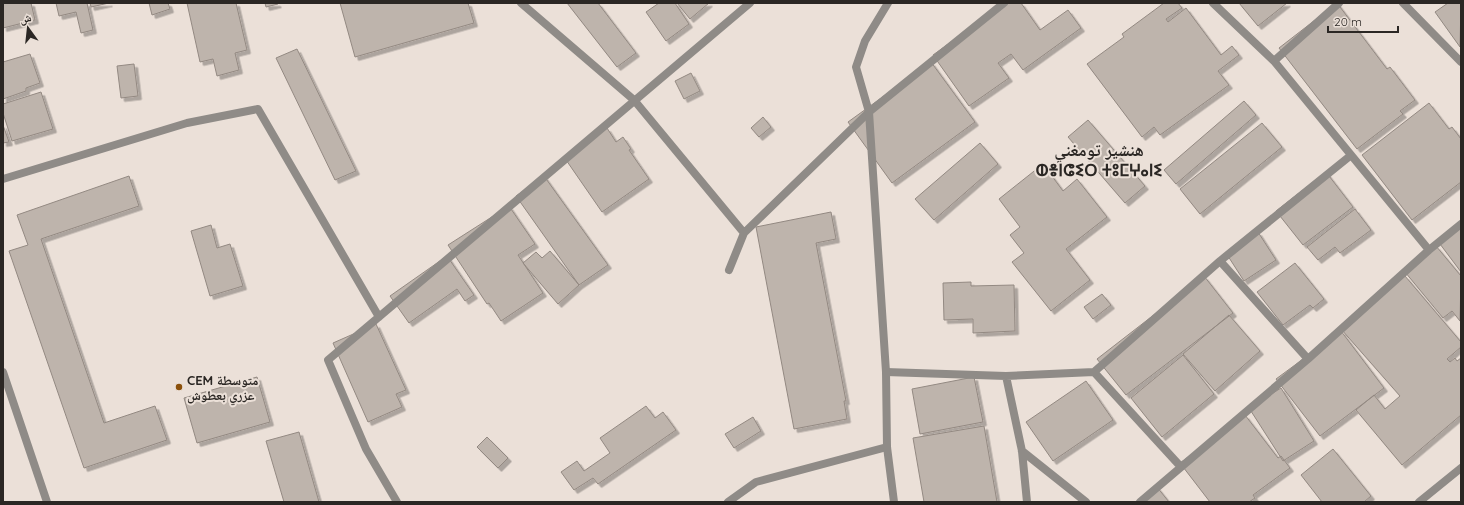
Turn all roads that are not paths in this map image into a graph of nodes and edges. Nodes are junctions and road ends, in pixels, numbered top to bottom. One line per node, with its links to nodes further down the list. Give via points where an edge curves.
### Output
1 (521, 3): 10 (street)
2 (750, 3): 10 (street)
3 (888, 3): 11 (street, via 865,41 856,67)
4 (1004, 3): 11 (street)
5 (1213, 3): 8 (street)
6 (1339, 3): 8 (street)
7 (1403, 3): 9 (street)
8 (1274, 61): 12 (street)
9 (1461, 62)
10 (634, 100): 15 (street); 19 (street)
11 (869, 112): 15 (street); 22 (street)
12 (1350, 156): 16 (street); 17 (street)
13 (3, 179): 19 (street, via 187,123 258,109)
14 (1461, 224): 16 (street)
15 (744, 233): 18 (street)
16 (1429, 250): 20 (street)
17 (1220, 261): 20 (street); 23 (street)
18 (729, 270)
19 (379, 317): 30 (street, via 328,360 366,449)
20 (1308, 359): 27 (street)
21 (3, 372): 29 (street)
22 (886, 372): 24 (street); 25 (street)
23 (1094, 372): 24 (street); 27 (street)
24 (1006, 376): 26 (street)
25 (888, 447): 31 (street, via 756,482); 32 (street)
26 (1022, 451): 33 (street); 34 (street)
27 (1181, 467): 35 (street)
28 (1461, 468): 36 (street)
29 (47, 502)
30 (397, 502)
31 (728, 502)
32 (894, 502)
33 (1027, 502)
34 (1086, 502)
35 (1140, 502)
36 (1419, 502)

